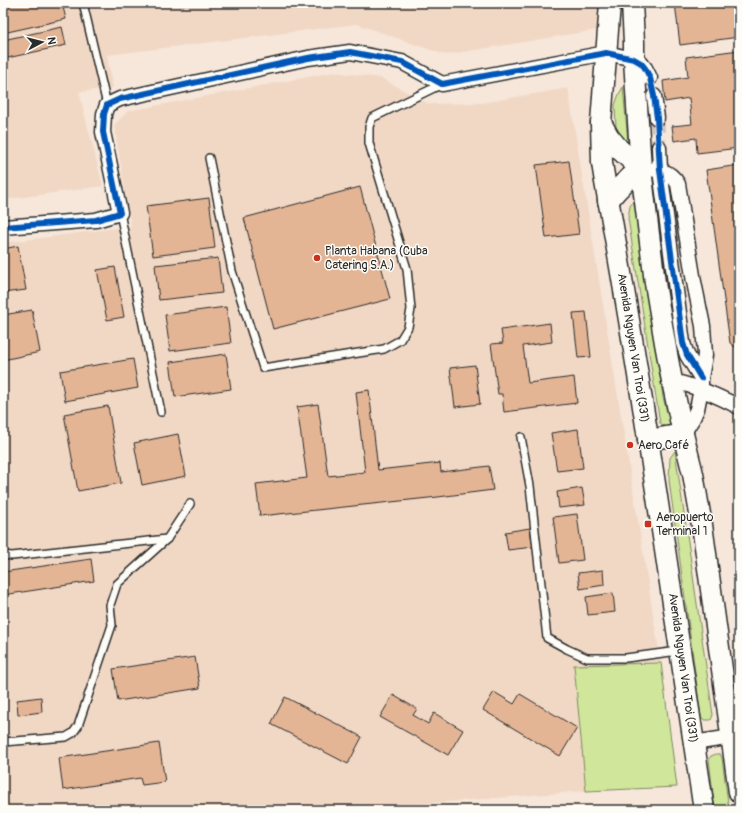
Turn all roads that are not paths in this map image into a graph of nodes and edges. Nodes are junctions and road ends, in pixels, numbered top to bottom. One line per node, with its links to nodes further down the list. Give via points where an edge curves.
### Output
1 (84, 3): 9 (lane)
2 (610, 3): 4 (main road, Avenida Nguyen Van Troi (331))
3 (632, 3): 5 (main road)
4 (606, 53): 5 (street); 7 (street); 11 (main road, Avenida Nguyen Van Troi (331))
5 (634, 59): 6 (street, via 641,63); 14 (main road)
6 (650, 78)
7 (442, 84): 9 (street, via 402,62 350,52 308,58 120,99); 13 (lane, via 372,118 369,127 369,143 407,269 411,309 408,327 400,340 384,349 263,368 232,271)
8 (654, 96): 10 (street)
9 (107, 105): 16 (street, via 103,132)
10 (657, 118)
11 (601, 124): 14 (main road, via 619,149); 15 (main road, Avenida Nguyen Van Troi (331), via 602,163)
12 (659, 147): 14 (street)
13 (209, 158)
14 (651, 170): 15 (main road, via 624,182); 18 (main road, via 655,283); 19 (street, via 683,342); 19 (street, via 668,173 678,184 703,326 705,355)
15 (608, 201): 24 (main road, Avenida Nguyen Van Troi (331))
16 (120, 213): 17 (street, via 96,220); 21 (lane)
17 (3, 227)
18 (672, 381): 19 (street, via 686,384); 22 (main road)
19 (701, 383): 20 (street); 22 (street, via 697,409)
20 (739, 407)
21 (161, 412)
22 (683, 434): 24 (main road); 29 (main road, via 702,525)
23 (521, 437): 28 (lane, via 530,486 547,638 566,650 587,658 626,658)
24 (648, 440): 28 (main road, Avenida Nguyen Van Troi (331))
25 (190, 504): 26 (lane)
26 (167, 539): 27 (lane); 30 (lane, via 117,584 110,605 112,625 78,726 73,733 66,737)
27 (3, 555)
28 (680, 651): 31 (main road, Avenida Nguyen Van Troi (331))
29 (735, 737): 31 (street); 32 (main road)
30 (3, 742)
31 (693, 743): 33 (main road, Avenida Nguyen Van Troi (331))
32 (739, 792)
33 (704, 810)

